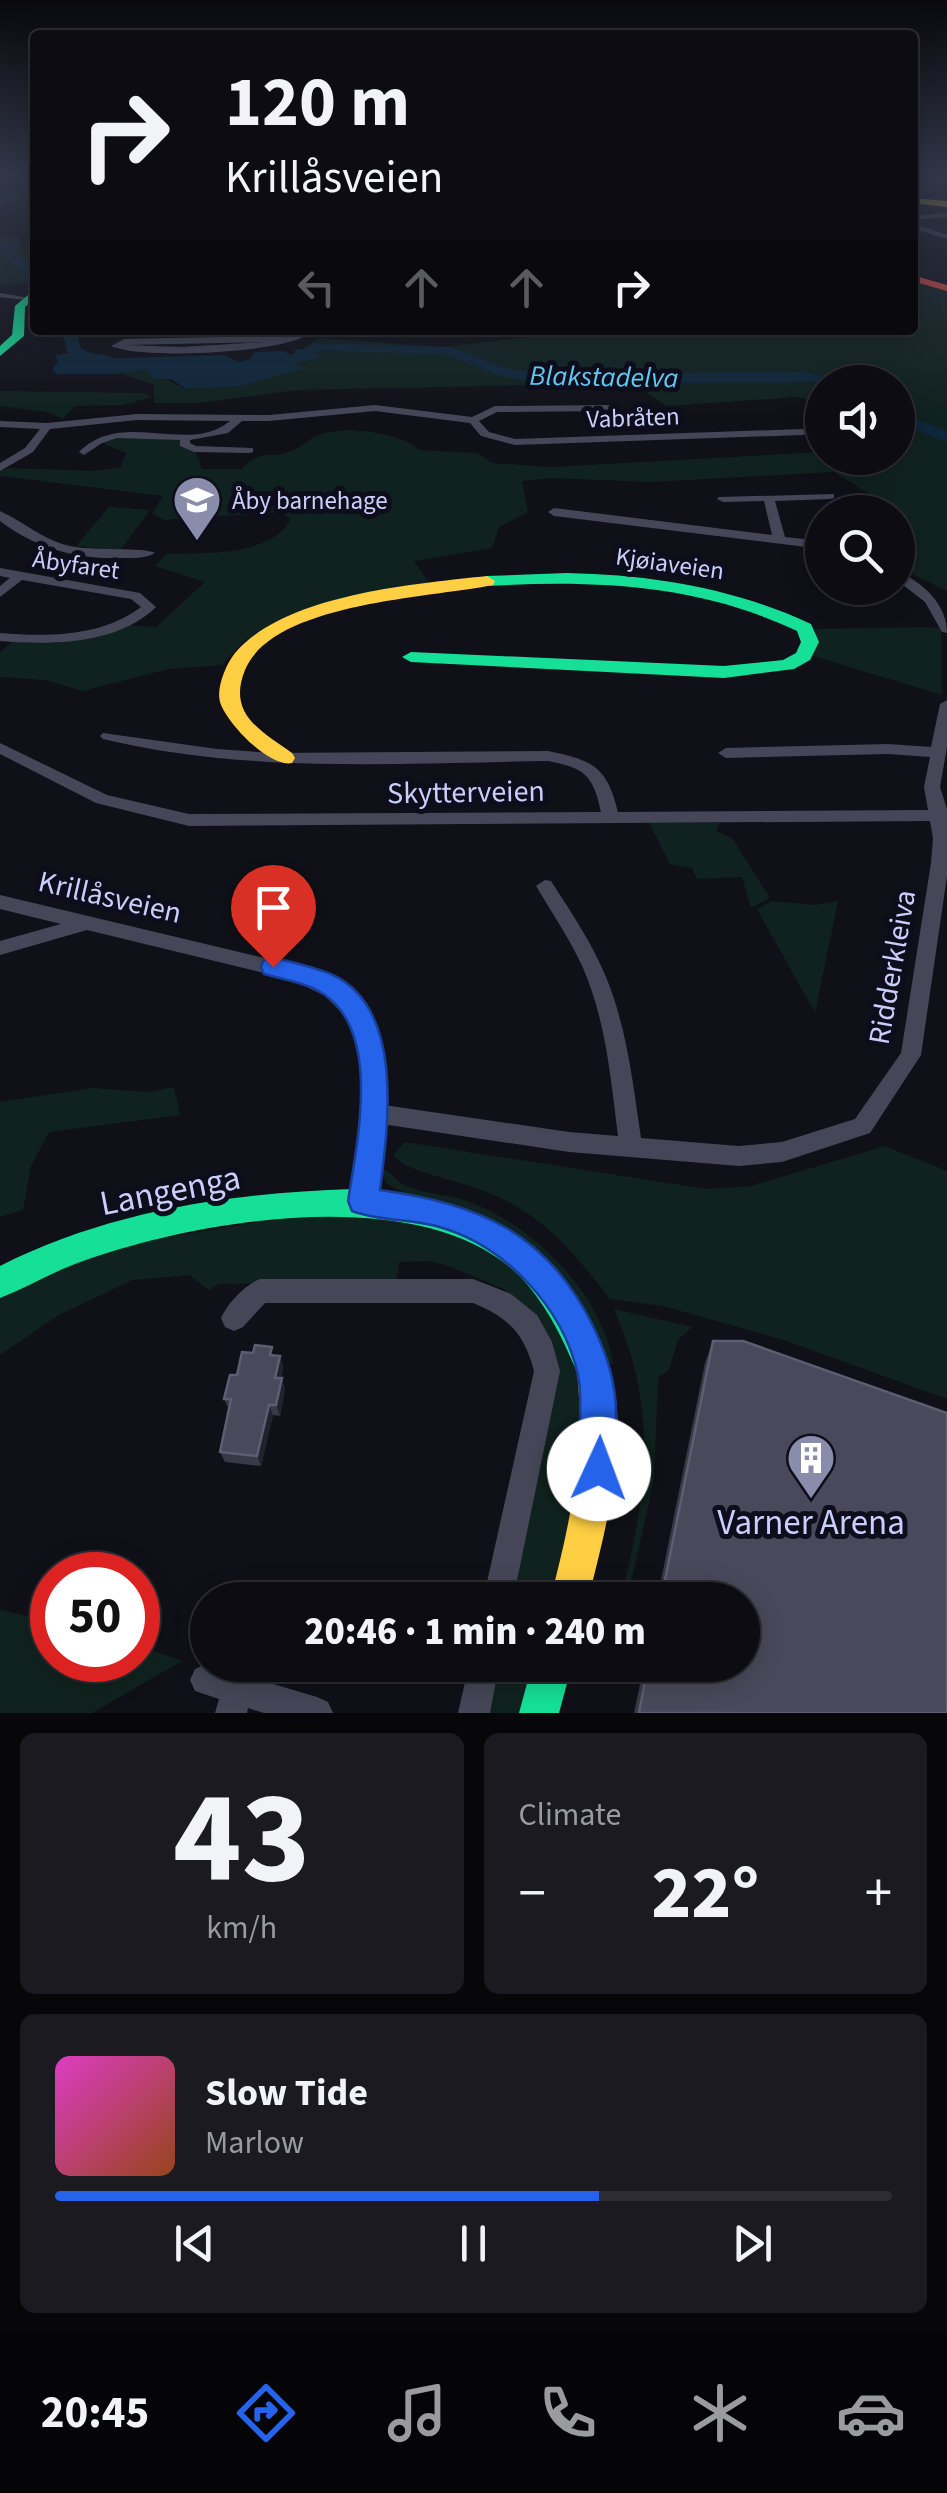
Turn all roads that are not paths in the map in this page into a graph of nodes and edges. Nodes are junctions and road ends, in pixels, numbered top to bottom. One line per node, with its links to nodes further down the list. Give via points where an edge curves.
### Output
1 (918, 280): 2 (street)
2 (947, 288)
3 (19, 298): 6 (street, via 18,336)
4 (284, 335): 5 (street, via 116,346 172,349 281,342)
5 (299, 335)
6 (0, 352)
7 (612, 408): 9 (street, Vabråten, via 494,410)
8 (239, 418): 9 (street, Vabråten, via 374,408); 11 (street, Vabråten, via 137,417); 13 (street, Vabråten, via 229,429)
9 (473, 420): 12 (street, Vabråten, via 485,434 515,442)
10 (0, 424): 11 (street, Vabråten)
11 (47, 426): 16 (street, via 29,450)
12 (803, 432)
13 (186, 437): 14 (street, Vabråten, via 184,444 194,449); 15 (street, Vabråten, via 102,437)
14 (249, 450)
15 (84, 452)
16 (0, 468)
17 (724, 498): 19 (street)
18 (805, 498): 19 (street)
19 (769, 500): 22 (street)
20 (554, 512): 22 (street)
21 (0, 515): 24 (street, Åbyfaret, via 20,534 55,546)
22 (779, 538): 23 (street)
23 (805, 542)
24 (149, 553)
25 (0, 572): 26 (street, Åbyfaret)
26 (18, 578): 28 (street, Åbyfaret); 30 (street, Åbyfaret, via 135,596 149,607 131,620 83,633)
27 (915, 588): 29 (street)
28 (0, 593)
29 (947, 628)
30 (0, 637)
31 (411, 657): 37 (street, Kjøiaveien, via 724,672 787,665 804,656 810,642 805,628 762,608 623,582 513,579 347,606 276,628 232,663 228,697 234,710)
32 (947, 704): 35 (street, Ridderkleiva)
33 (108, 736): 37 (street, via 198,754)
34 (0, 748): 39 (street, Skytterveien, via 102,799 189,820)
35 (935, 752): 36 (street); 38 (street, Ridderkleiva, via 932,787)
36 (726, 754)
37 (285, 758): 39 (street, via 548,756 598,772)
38 (942, 815): 39 (street, Skytterveien); 45 (street, Ridderkleiva, via 911,1055 862,1126 782,1152 739,1156)
39 (612, 818)
40 (545, 886): 45 (street, via 598,980)
41 (0, 902): 42 (street, Krillåsveien)
42 (85, 923): 43 (street); 44 (street, Krillåsveien, via 326,983 349,1002 370,1044)
43 (0, 948)
44 (375, 1112): 45 (street, Ridderkleiva); 46 (street, Krillåsveien)
45 (631, 1148)
46 (363, 1201): 47 (street, Langenga, via 292,1204 154,1226 53,1253); 50 (street, Langenga, via 440,1212 498,1238 545,1277 579,1330 591,1358 601,1422 591,1515)
47 (0, 1282)
48 (234, 1318): 49 (street, via 260,1290 441,1290 473,1291 528,1324 547,1372)
49 (502, 1582)
50 (574, 1582)
51 (209, 1682): 54 (street)
52 (480, 1682): 56 (street)
53 (548, 1682): 57 (street)
54 (234, 1701): 55 (street)
55 (317, 1713)
56 (474, 1713)
57 (540, 1713)

